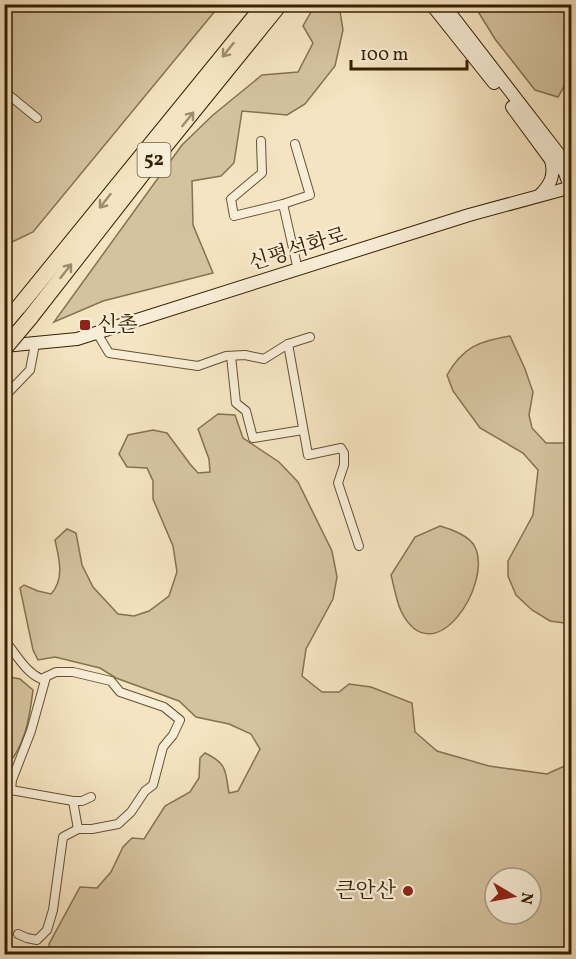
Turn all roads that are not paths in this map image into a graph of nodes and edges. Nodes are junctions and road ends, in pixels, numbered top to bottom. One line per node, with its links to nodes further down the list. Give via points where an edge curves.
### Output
1 (265, 4): 15 (highway, 52, one-way to 15)
2 (280, 4): 15 (highway, 52, one-way to 2)
3 (431, 4): 9 (main road)
4 (443, 4): 9 (main road)
5 (4, 91): 6 (street)
6 (37, 118)
7 (261, 141): 13 (street, via 262,172 231,200 234,216)
8 (295, 144): 13 (street, via 310,195)
9 (554, 156): 10 (main road); 12 (main road, via 552,179)
10 (568, 167): 11 (main road)
11 (571, 187): 12 (main road, 신평석화로)
12 (540, 195): 14 (main road, 신평석화로)
13 (283, 204): 14 (street)
14 (298, 270): 17 (main road, 신평석화로)
15 (25, 313): 16 (highway, 52); 22 (highway, 52, bridge)
16 (4, 326)
17 (97, 333): 20 (main road, 신평석화로); 23 (street, via 109,353 198,366)
18 (310, 337): 21 (street)
19 (4, 338): 20 (main road, 신평석화로)
20 (35, 344): 22 (main road, 신평석화로); 24 (street, via 30,370)
21 (288, 344): 23 (street, via 264,359); 25 (street)
22 (4, 348)
23 (231, 356): 25 (street, via 236,403 246,411 253,438)
24 (4, 397)
25 (303, 430): 26 (street, via 308,455 341,448 344,453 338,483)
26 (358, 546)
27 (4, 640): 28 (street, via 33,675)
28 (46, 677): 29 (street); 32 (street, via 56,672 73,672 111,681 120,692 164,707 180,720 163,747 153,785 131,812 118,824)
29 (8, 791): 31 (street)
30 (91, 797): 31 (street)
31 (73, 801): 32 (street)
32 (78, 829): 33 (street, via 63,837 47,930 37,939)
33 (18, 934)

